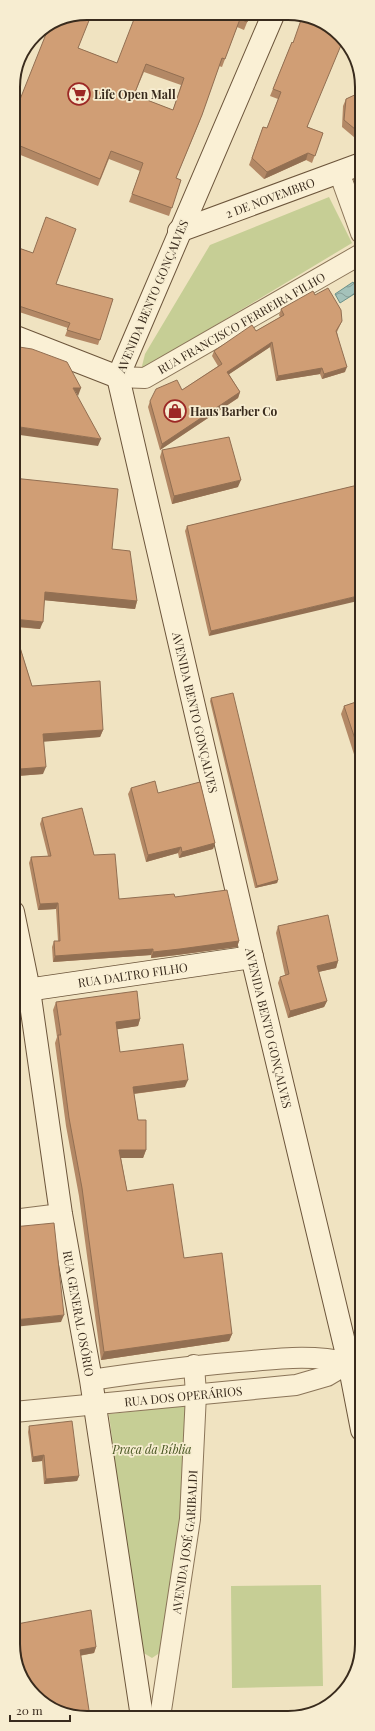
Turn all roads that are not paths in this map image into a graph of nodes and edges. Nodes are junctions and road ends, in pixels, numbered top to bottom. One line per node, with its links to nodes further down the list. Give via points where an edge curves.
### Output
1 (270, 20): 5 (main road, AVENIDA BENTO GONÇALVES)
2 (355, 166): 3 (main road, 2 DE NOVEMBRO)
3 (339, 172): 4 (street); 5 (main road, 2 DE NOVEMBRO)
4 (355, 216)
5 (179, 231): 8 (main road, AVENIDA BENTO GONÇALVES)
6 (355, 257): 8 (street, RUA FRANCISCO FERREIRA FILHO, via 145,378)
7 (20, 339): 8 (main road)
8 (118, 376): 9 (main road, AVENIDA BENTO GONÇALVES)
9 (252, 957): 10 (main road, RUA DALTRO FILHO); 13 (main road, AVENIDA BENTO GONÇALVES)
10 (21, 991): 11 (main road, RUA GENERAL OSÓRIO)
11 (61, 1214): 12 (street); 15 (main road, RUA GENERAL OSÓRIO)
12 (20, 1219)
13 (355, 1361): 14 (street, RUA DOS OPERÁRIOS, via 326,1357); 16 (street, RUA DOS OPERÁRIOS, via 327,1376 296,1386)
14 (194, 1365): 15 (street, RUA DOS OPERÁRIOS); 16 (street, AVENIDA JOSÉ GARIBALDI)
15 (90, 1380): 17 (main road, RUA GENERAL OSÓRIO)
16 (196, 1394): 17 (street, RUA DOS OPERÁRIOS); 20 (street, AVENIDA JOSÉ GARIBALDI, via 190,1518)
17 (94, 1404): 18 (street, RUA DOS OPERÁRIOS); 19 (main road, RUA GENERAL OSÓRIO)
18 (20, 1411)
19 (141, 1711)
20 (161, 1711)

